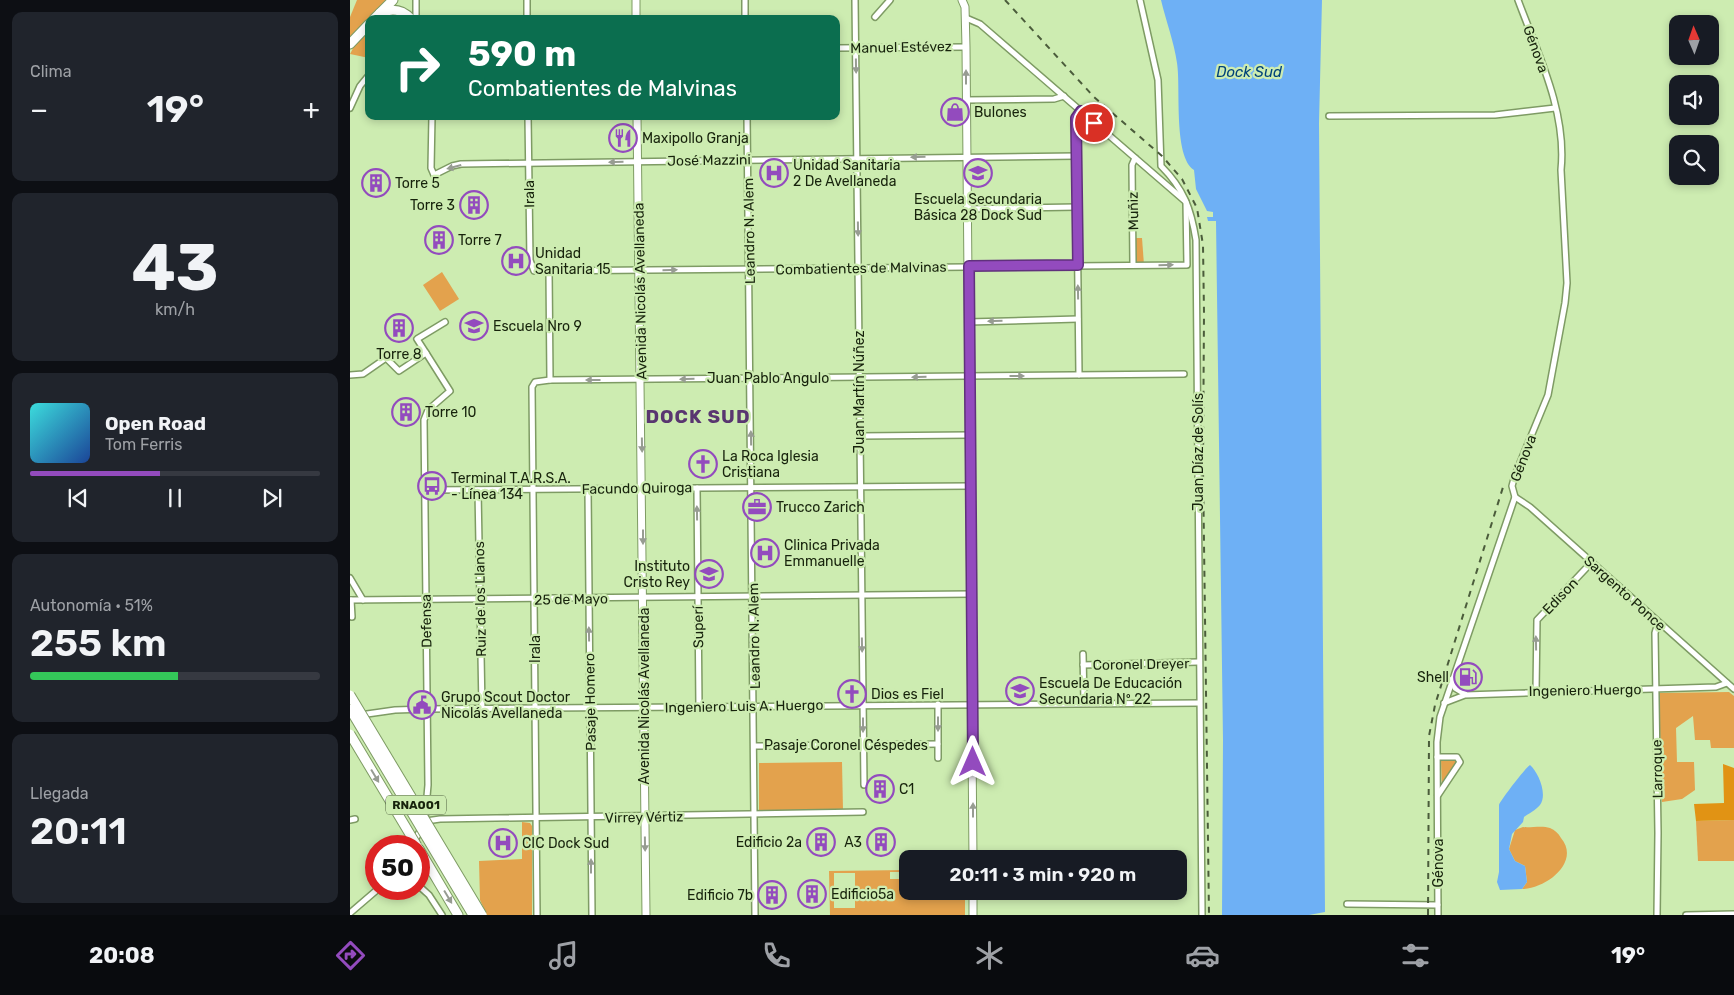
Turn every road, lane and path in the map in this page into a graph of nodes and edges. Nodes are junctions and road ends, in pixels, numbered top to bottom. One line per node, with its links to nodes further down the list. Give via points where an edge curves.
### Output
1 (393, 0): 11 (highway)
2 (416, 0): 14 (street)
3 (527, 0): 15 (street)
4 (636, 0): 16 (main road)
5 (745, 0): 17 (street)
6 (854, 0): 24 (street, Juan Martín Núñez)
7 (890, 0): 18 (street)
8 (962, 0): 19 (main road)
9 (1140, 0): 43 (street, Juan Díaz de Solís, via 1158,80 1162,166 1174,179)
10 (1518, 0): 29 (street, Génova)
11 (378, 15)
12 (380, 15): 13 (highway, via 397,10)
13 (407, 15)
14 (416, 15)
15 (527, 15)
16 (636, 15)
17 (745, 15)
18 (875, 17)
19 (966, 18): 22 (main road); 26 (street, via 980,24)
20 (365, 28): 21 (highway)
21 (350, 44)
22 (966, 47): 24 (street, Manuel Estévez); 27 (main road, one-way to 22)
23 (840, 48): 24 (street, Manuel Estévez)
24 (856, 48): 38 (street, Juan Martín Núñez, one-way to 38)
25 (365, 80): 28 (street)
26 (1064, 96): 27 (street, via 1054,99); 30 (street)
27 (966, 100): 37 (main road)
28 (350, 108)
29 (1555, 108): 31 (street, via 1495,115); 78 (street, Génova, via 1562,151 1567,288 1552,379 1542,414 1515,475 1512,486)
30 (1081, 111): 36 (street, via 1076,118); 39 (street)
31 (1329, 116)
32 (432, 120): 42 (street, José Mazzini, one-way to 32, via 461,164 434,175 431,168)
33 (528, 120): 42 (street, Irala)
34 (637, 120): 41 (main road, Avenida Nicolás Avellaneda)
35 (747, 120): 40 (street, Leandro N. Alem)
36 (1077, 156): 37 (street, José Mazzini); 44 (street)
37 (967, 157): 38 (street, José Mazzini, one-way to 38); 45 (main road)
38 (857, 158): 40 (street, José Mazzini); 49 (street, Juan Martín Núñez, one-way to 49)
39 (1135, 158): 43 (street); 47 (street, Muñiz, via 1132,165)
40 (747, 159): 41 (street, José Mazzini); 50 (street, Leandro N. Alem)
41 (638, 162): 42 (street, José Mazzini, one-way to 42); 51 (main road, Avenida Nicolás Avellaneda)
42 (528, 163): 52 (street, Irala, via 530,260)
43 (1186, 202): 47 (street, Combatientes de Malvinas, one-way to 43, via 1188,263); 95 (street, Juan Díaz de Solís, via 1192,213 1196,240)
44 (1076, 207): 45 (street); 46 (street)
45 (968, 209): 48 (main road)
46 (1078, 265): 47 (street, Combatientes de Malvinas); 48 (street, Combatientes de Malvinas); 54 (street, one-way to 46)
47 (1134, 265)
48 (969, 266): 49 (street, Combatientes de Malvinas); 56 (main road)
49 (858, 268): 50 (street, Combatientes de Malvinas); 63 (street, Juan Martín Núñez)
50 (749, 269): 51 (street, Combatientes de Malvinas, one-way to 50); 62 (street, Leandro N. Alem)
51 (639, 270): 53 (street, Combatientes de Malvinas); 64 (main road, Avenida Nicolás Avellaneda)
52 (534, 271): 53 (street, Combatientes de Malvinas)
53 (549, 271): 65 (street)
54 (1078, 319): 56 (street, one-way to 56); 60 (street)
55 (445, 322): 57 (street, via 417,339)
56 (968, 322): 61 (main road)
57 (426, 353): 59 (street, via 399,371 386,358 364,374); 76 (street, Defensa, via 450,391 428,410 424,420)
58 (1184, 374): 60 (street, Juan Pablo Angulo)
59 (350, 375)
60 (1079, 375): 61 (street, Juan Pablo Angulo, one-way to 60)
61 (968, 376): 63 (street, Juan Pablo Angulo, one-way to 63); 67 (main road)
62 (750, 378): 63 (street, Juan Pablo Angulo); 64 (street, Juan Pablo Angulo, one-way to 64); 71 (street, Leandro N. Alem, one-way to 62)
63 (859, 378): 68 (street, Juan Martín Núñez)
64 (642, 379): 65 (street, Juan Pablo Angulo, one-way to 65); 72 (main road, Avenida Nicolás Avellaneda, one-way to 72)
65 (550, 380): 66 (street, Juan Pablo Angulo, via 537,380)
66 (532, 384): 74 (street, Irala)
67 (969, 435): 68 (street); 70 (main road)
68 (860, 436): 69 (street, Juan Martín Núñez)
69 (860, 486): 70 (street, Facundo Quiroga); 71 (street, Facundo Quiroga); 83 (street, Juan Martín Núñez)
70 (970, 486): 81 (main road)
71 (752, 487): 73 (street, Facundo Quiroga); 82 (street, Leandro N. Alem)
72 (643, 488): 73 (street, Facundo Quiroga); 75 (street, Facundo Quiroga); 85 (main road, Avenida Nicolás Avellaneda, one-way to 85)
73 (697, 488): 84 (street, Superí, one-way to 73)
74 (533, 489): 75 (street, Facundo Quiroga); 77 (street, Facundo Quiroga); 87 (street, Irala)
75 (588, 489): 88 (street, Pasaje Homero)
76 (425, 490): 77 (street, Facundo Quiroga); 91 (street, Defensa)
77 (478, 490): 86 (street, Ruiz de los Llanos)
78 (1515, 497): 79 (street, Sargento Ponce); 97 (street, Génova)
79 (1591, 563): 93 (street, Sargento Ponce); 101 (street, Edison, one-way to 79, via 1537,620)
80 (350, 578): 90 (street)
81 (971, 594): 83 (street, 25 de Mayo); 108 (main road)
82 (753, 596): 83 (street, 25 de Mayo); 84 (street, 25 de Mayo); 111 (street, Leandro N. Alem)
83 (862, 596): 109 (street, Juan Martín Núñez, one-way to 109)
84 (698, 597): 85 (street, 25 de Mayo); 110 (street, Superí)
85 (643, 598): 88 (street, 25 de Mayo); 113 (main road, Avenida Nicolás Avellaneda)
86 (480, 599): 87 (street, 25 de Mayo); 91 (street, 25 de Mayo); 116 (street, Ruiz de los Llanos)
87 (534, 599): 88 (street, 25 de Mayo); 117 (street, Irala)
88 (589, 599): 112 (street, Pasaje Homero, one-way to 88)
89 (351, 600): 90 (street, 25 de Mayo); 92 (street)
90 (363, 600): 91 (street, 25 de Mayo)
91 (426, 600): 115 (street, Defensa)
92 (352, 617)
93 (1658, 623): 98 (street, Sargento Ponce); 99 (street, Larroque, via 1655,633)
94 (1083, 654): 96 (street)
95 (1198, 662): 96 (street, Coronel Dreyer); 105 (street, Juan Díaz de Solís)
96 (1083, 665): 104 (street)
97 (1452, 679): 103 (street, via 1455,688); 106 (street, Génova)
98 (1726, 683): 99 (street, Ingeniero Huergo, via 1716,687); 100 (street, Sargento Ponce)
99 (1655, 689): 101 (street, Ingeniero Huergo); 155 (street, Larroque)
100 (1734, 689)
101 (1536, 691): 103 (street, Ingeniero Huergo)
102 (350, 695): 147 (highway, RNA001, bridge)
103 (1465, 695): 106 (street, Ingeniero Huergo)
104 (1084, 703): 105 (street, Ingeniero Luis A. Huergo); 108 (street, Ingeniero Luis A. Huergo)
105 (1199, 703): 153 (street, Juan Díaz de Solís)
106 (1444, 703): 123 (street, Génova)
107 (938, 704): 108 (street, Ingeniero Luis A. Huergo); 109 (street, Ingeniero Luis A. Huergo); 121 (street, one-way to 121)
108 (973, 704): 135 (main road, one-way to 108)
109 (863, 705): 111 (street, Ingeniero Luis A. Huergo); 120 (street, Juan Martín Núñez, one-way to 120)
110 (699, 706): 111 (street, Ingeniero Luis A. Huergo); 113 (street, Ingeniero Luis A. Huergo)
111 (754, 706): 122 (street, Leandro N. Alem)
112 (590, 708): 113 (street, Ingeniero Luis A. Huergo); 117 (street, Ingeniero Luis A. Huergo); 131 (street, Pasaje Homero)
113 (644, 708): 129 (main road, Avenida Nicolás Avellaneda)
114 (350, 709): 146 (highway, bridge)
115 (427, 709): 116 (street, Ingeniero Luis A. Huergo); 118 (street, Ingeniero Luis A. Huergo); 132 (street, Defensa)
116 (482, 709): 117 (street, Ingeniero Luis A. Huergo)
117 (535, 709): 130 (street, Irala)
118 (350, 716)
119 (350, 734): 133 (highway, one-way to 133, bridge)
120 (863, 744): 121 (street, Pasaje Coronel Céspedes); 122 (street, Pasaje Coronel Céspedes); 125 (street, Juan Martín Núñez)
121 (938, 744): 124 (street)
122 (754, 746): 128 (street, Leandro N. Alem)
123 (1437, 757): 126 (street, Génova); 126 (street, via 1457,757 1460,762)
124 (938, 758)
125 (864, 785)
126 (1438, 795): 141 (street, Génova)
127 (863, 812): 128 (street, Virrey Vértiz)
128 (755, 816): 129 (street, Virrey Vértiz); 151 (street, Leandro N. Alem)
129 (645, 817): 131 (street, Virrey Vértiz); 150 (main road, Avenida Nicolás Avellaneda, one-way to 150)
130 (537, 818): 131 (street, Virrey Vértiz); 132 (street, Virrey Vértiz); 148 (street, Irala)
131 (591, 818): 149 (street, Pasaje Homero, one-way to 131)
132 (425, 822): 134 (street)
133 (410, 835)
134 (418, 835)
135 (973, 850)
136 (430, 868): 145 (highway, one-way to 145)
137 (430, 899): 144 (street)
138 (365, 900): 142 (street)
139 (973, 900): 152 (main road)
140 (1347, 904): 141 (street)
141 (1438, 905): 154 (street, Génova)
142 (350, 913)
143 (1734, 914): 156 (street)
144 (442, 915)
145 (458, 915)
146 (473, 915)
147 (482, 915)
148 (536, 915)
149 (592, 915)
150 (646, 915)
151 (755, 915)
152 (973, 915)
153 (1202, 915)
154 (1438, 915)
155 (1656, 915)
156 (1686, 915)

